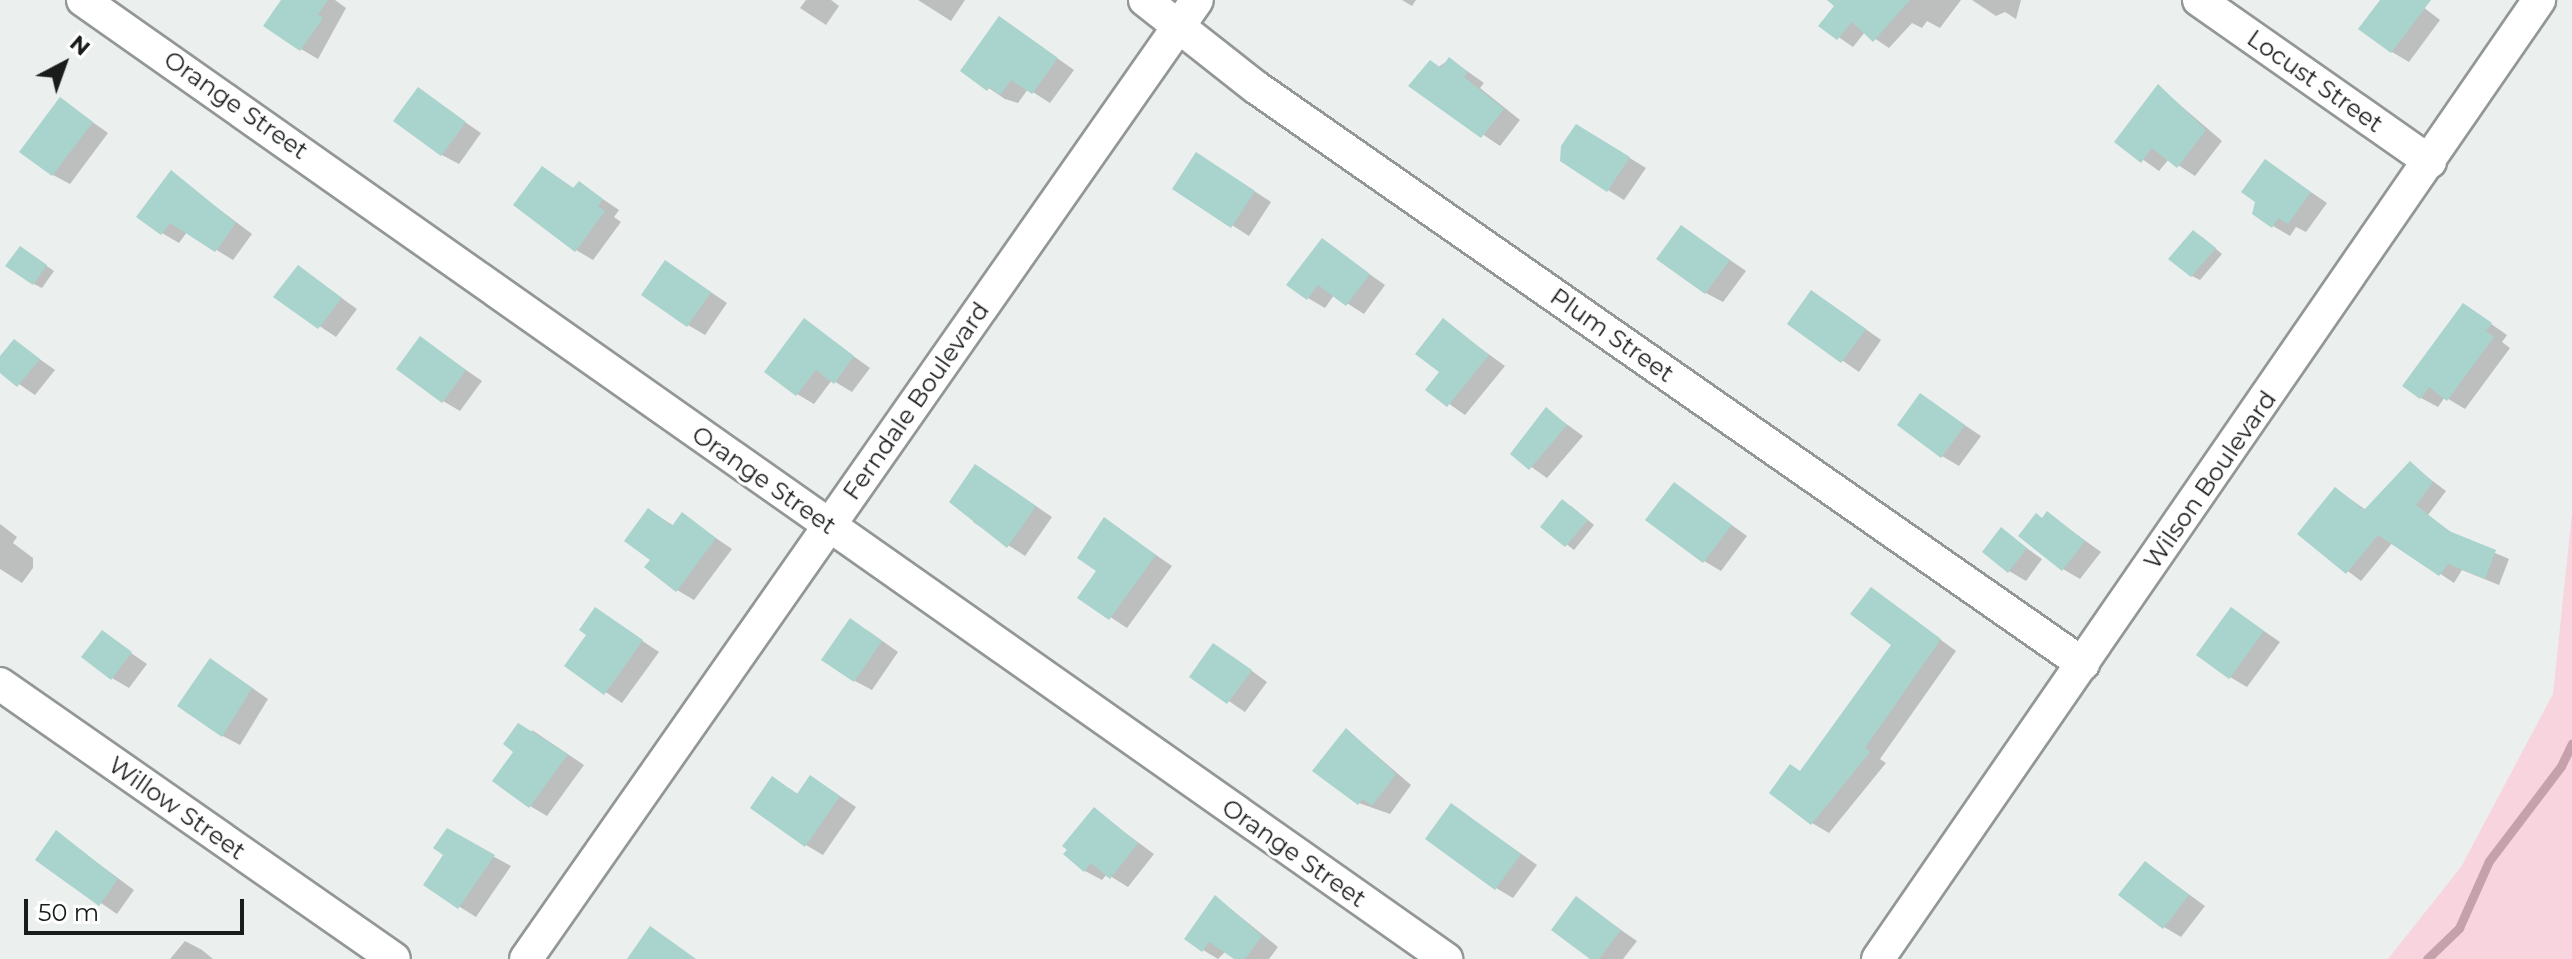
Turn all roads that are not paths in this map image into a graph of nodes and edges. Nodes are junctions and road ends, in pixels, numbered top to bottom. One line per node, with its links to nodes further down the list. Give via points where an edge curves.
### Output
1 (83, 0): 7 (street, Orange Street)
2 (1145, 0): 5 (street, Plum Street)
3 (2199, 0): 6 (street, Locust Street)
4 (2539, 0): 6 (street, Wilson Boulevard)
5 (1188, 12): 7 (street, Ferndale Boulevard); 8 (street, Plum Street, via 1257,88)
6 (2430, 162): 8 (street, Wilson Boulevard)
7 (829, 526): 11 (street, Ferndale Boulevard); 12 (street, Orange Street)
8 (2083, 664): 13 (street, Wilson Boulevard)
9 (0, 684): 10 (street, Willow Street)
10 (394, 959)
11 (526, 959)
12 (1446, 959)
13 (1878, 959)

